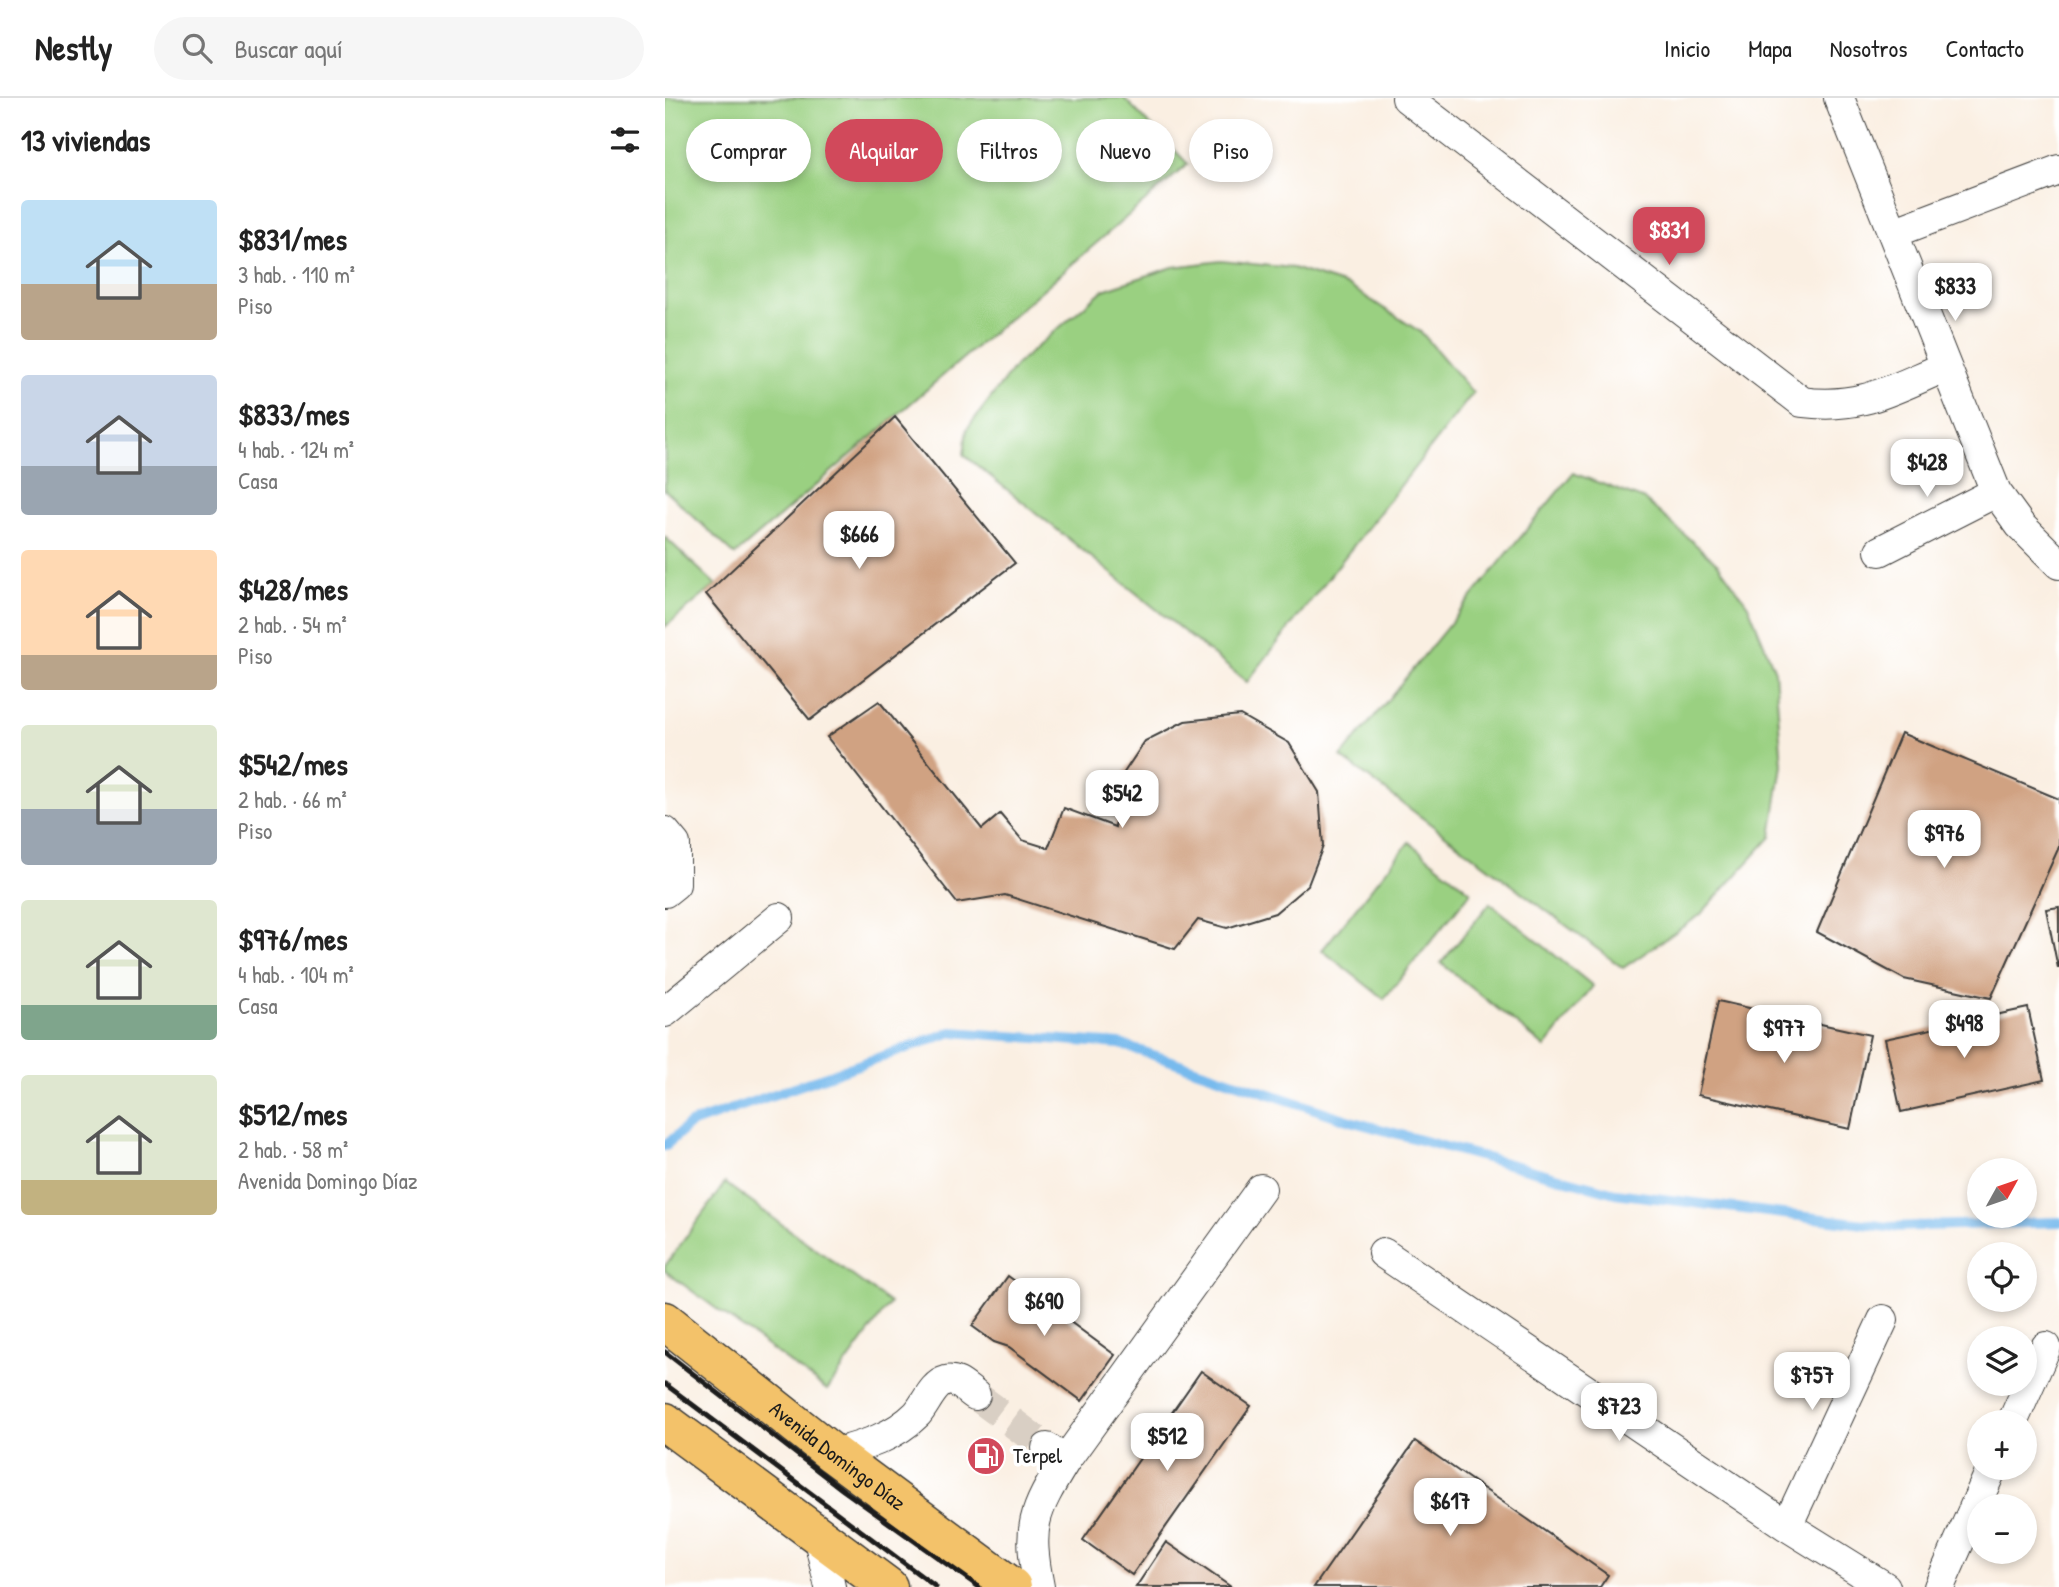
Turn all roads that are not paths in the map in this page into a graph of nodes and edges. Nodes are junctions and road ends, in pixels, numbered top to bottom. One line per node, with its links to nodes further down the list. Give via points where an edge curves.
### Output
1 (1407, 98): 5 (street, via 1802,402 1857,403)
2 (1839, 98): 4 (street)
3 (2059, 170): 4 (street)
4 (1893, 233): 5 (street)
5 (1945, 367): 6 (street)
6 (1996, 492): 7 (street); 8 (street, via 2019,525)
7 (1880, 551)
8 (2059, 564)
9 (665, 832): 10 (street, via 675,844 675,884)
10 (665, 892)
11 (779, 918): 12 (street)
12 (665, 1012)
13 (1261, 1189): 28 (street, via 1056,1455 1032,1527)
14 (1383, 1253): 23 (street)
15 (1883, 1320): 23 (street)
16 (665, 1321): 21 (main road, Avenida Domingo Díaz)
17 (2046, 1347): 19 (street)
18 (975, 1395): 21 (street, via 947,1380 917,1414 892,1433)
19 (2018, 1410)
20 (665, 1422): 24 (main road)
21 (833, 1454): 27 (main road, Avenida Domingo Díaz)
22 (1987, 1480): 30 (street)
23 (1787, 1526): 29 (street)
24 (819, 1539): 25 (street); 26 (main road)
25 (831, 1587)
26 (888, 1587)
27 (1012, 1587)
28 (1039, 1587)
29 (1885, 1587)
30 (1939, 1587)

